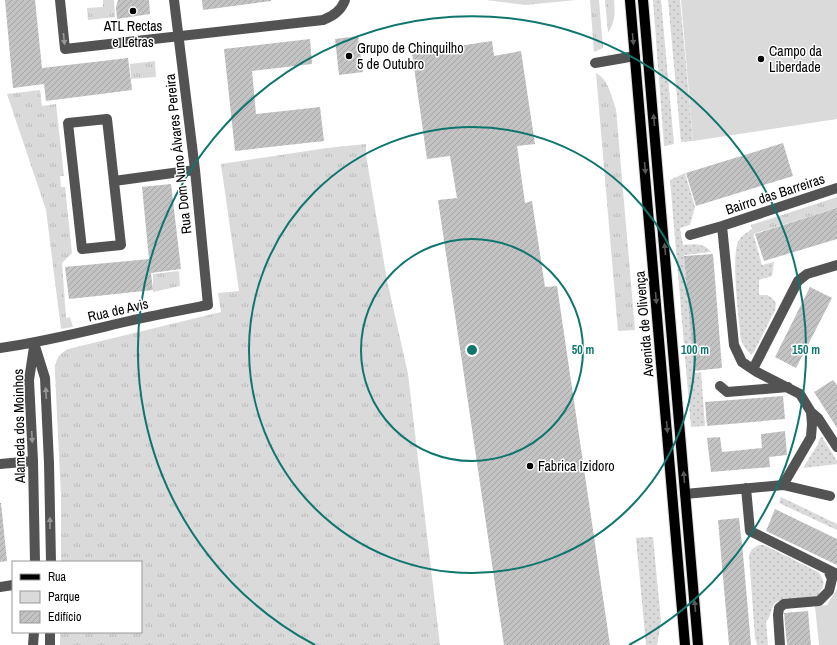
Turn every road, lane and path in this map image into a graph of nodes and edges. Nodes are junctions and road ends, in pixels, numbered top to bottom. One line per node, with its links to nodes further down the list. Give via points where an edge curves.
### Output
1 (60, 0): 6 (street, one-way to 6, via 65,49)
2 (174, 0): 6 (street, Rua Dom Nuno Álvares Pereira)
3 (345, 0): 6 (street, via 338,12 323,20)
4 (630, 0): 7 (main road, Avenida de Olivença, one-way to 7)
5 (643, 0): 27 (main road, Avenida de Olivença, one-way to 5)
6 (178, 35): 9 (street, Rua Dom Nuno Álvares Pereira)
7 (635, 56): 8 (street); 38 (main road, Avenida de Olivença, one-way to 38)
8 (595, 62)
9 (195, 170): 10 (street); 15 (street, Rua Dom Nuno Álvares Pereira)
10 (114, 181): 10 (street, via 107,119 68,123 82,249 121,245)
11 (837, 188): 12 (street, Bairro das Barreiras)
12 (722, 226): 13 (street, Bairro das Barreiras); 18 (street, Bairro das Barreiras, via 734,345 742,362)
13 (690, 235)
14 (837, 264): 18 (street, via 807,274 798,281)
15 (208, 305): 16 (street, Rua de Avis)
16 (34, 343): 17 (street, Rua de Avis); 23 (street, Alameda dos Moinhos, one-way to 23, via 29,380); 30 (street, Alameda dos Moinhos, one-way to 16, via 50,462 45,378)
17 (0, 348)
18 (753, 369): 20 (street, Bairro das Barreiras)
19 (720, 386): 20 (street, via 727,392)
20 (788, 387): 21 (street, Bairro das Barreiras, via 800,394)
21 (811, 412): 22 (street, Bairro das Barreiras, via 818,418); 25 (street, via 811,437)
22 (837, 447)
23 (33, 461): 24 (street); 29 (street, Alameda dos Moinhos)
24 (0, 464)
25 (783, 485): 26 (street); 28 (street)
26 (746, 488): 27 (street); 31 (street, via 750,531)
27 (685, 494): 39 (main road, Avenida de Olivença, one-way to 27)
28 (830, 496)
29 (35, 561)
30 (51, 561)
31 (832, 572): 40 (street, via 829,591 819,601 784,604 779,608)
32 (12, 585): 33 (street)
33 (0, 587)
34 (34, 633): 36 (street)
35 (50, 633): 37 (street)
36 (33, 645)
37 (50, 645)
38 (685, 645)
39 (698, 645)
40 (780, 645)

